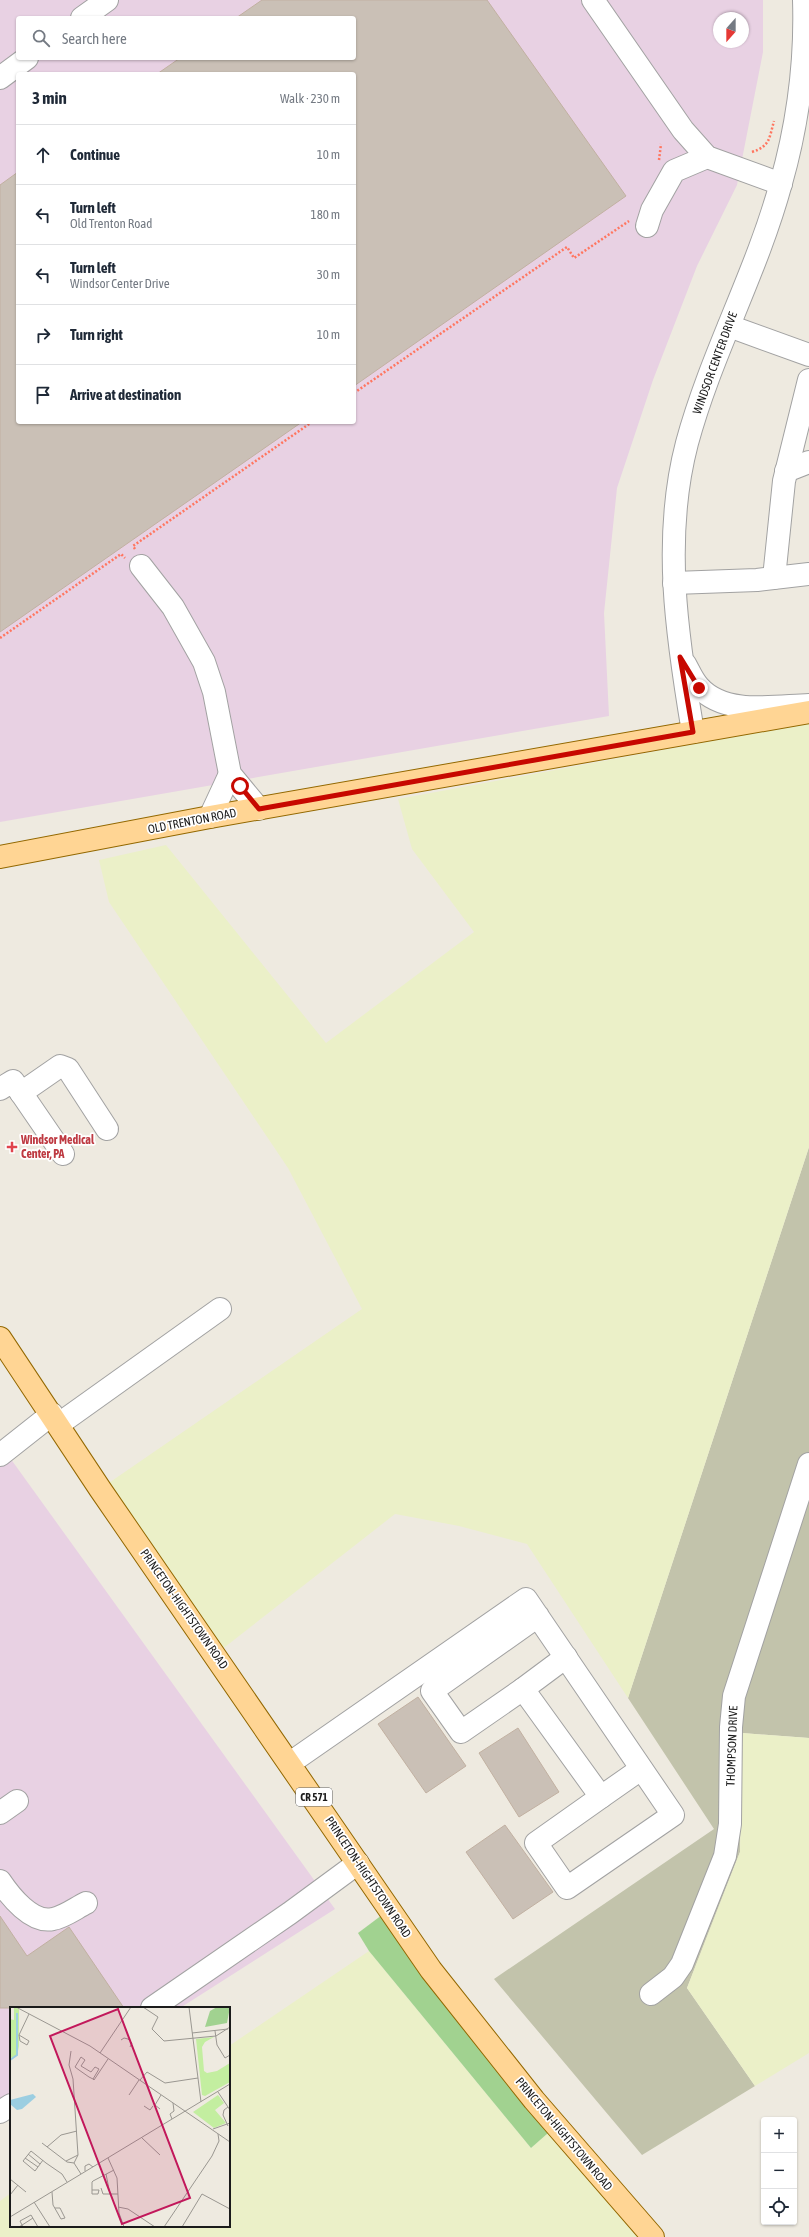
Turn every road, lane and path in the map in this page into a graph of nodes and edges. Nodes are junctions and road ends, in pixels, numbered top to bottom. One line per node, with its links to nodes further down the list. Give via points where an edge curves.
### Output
1 (107, 0): 4 (street)
2 (593, 0): 10 (street, via 683,130)
3 (804, 0): 12 (street, WINDSOR CENTER DRIVE, via 802,76 795,127)
4 (85, 16)
5 (24, 60): 6 (street)
6 (0, 78)
7 (774, 121): 9 (path, via 768,144)
8 (661, 144): 11 (path)
9 (745, 153)
10 (707, 157): 12 (street); 13 (street, via 674,171 652,210)
11 (659, 161)
12 (781, 184): 14 (street, WINDSOR CENTER DRIVE)
13 (641, 221): 17 (path, via 574,258 567,247)
14 (729, 326): 15 (street); 24 (street, WINDSOR CENTER DRIVE, via 698,406 687,444 675,518)
15 (809, 355)
16 (809, 380): 20 (street)
17 (356, 392)
18 (309, 424): 21 (path, via 133,546)
19 (809, 462): 20 (street)
20 (786, 471): 23 (street)
21 (137, 558): 25 (path, via 126,559 121,554); 30 (street, via 173,607 204,662 214,692)
22 (809, 574): 23 (street)
23 (774, 578): 24 (street)
24 (674, 583): 26 (street, WINDSOR CENTER DRIVE)
25 (0, 638)
26 (680, 657): 27 (street, via 699,688 719,702 740,706); 29 (street, WINDSOR CENTER DRIVE)
27 (809, 705)
28 (809, 712): 29 (main road, OLD TRENTON ROAD)
29 (693, 732): 31 (main road, OLD TRENTON ROAD)
30 (230, 774): 31 (street); 32 (street)
31 (259, 809): 32 (main road, OLD TRENTON ROAD)
32 (210, 817): 33 (main road, OLD TRENTON ROAD)
33 (0, 857)
34 (10, 1091): 35 (street, via 60,1066 68,1069); 36 (street)
35 (107, 1129)
36 (63, 1154)
37 (220, 1308): 39 (street)
38 (0, 1338): 39 (main road, PRINCETON-HIGHTSTOWN ROAD / CR 571)
39 (56, 1419): 40 (street); 45 (main road, PRINCETON-HIGHTSTOWN ROAD / CR 571, via 100,1488)
40 (0, 1454)
41 (809, 1464): 51 (street, THOMPSON DRIVE, via 734,1696 731,1727 730,1824 725,1856 682,1964 673,1977)
42 (538, 1616): 43 (street); 44 (street, via 432,1691 461,1732); 45 (street, via 526,1598)
43 (566, 1657): 44 (street); 46 (street)
44 (523, 1689): 47 (street)
45 (290, 1763): 48 (main road, PRINCETON-HIGHTSTOWN ROAD / CR 571)
46 (641, 1769): 47 (street); 47 (street, via 673,1815 567,1888 536,1843)
47 (601, 1797)
48 (358, 1863): 52 (street); 55 (main road, PRINCETON-HIGHTSTOWN ROAD / CR 571, via 431,1970 500,2058 586,2162)
49 (0, 1881): 50 (street, via 33,1915 46,1920 54,1919)
50 (86, 1903)
51 (651, 1994)
52 (153, 2007)
53 (10, 2106): 54 (street)
54 (0, 2112)
55 (654, 2237)

